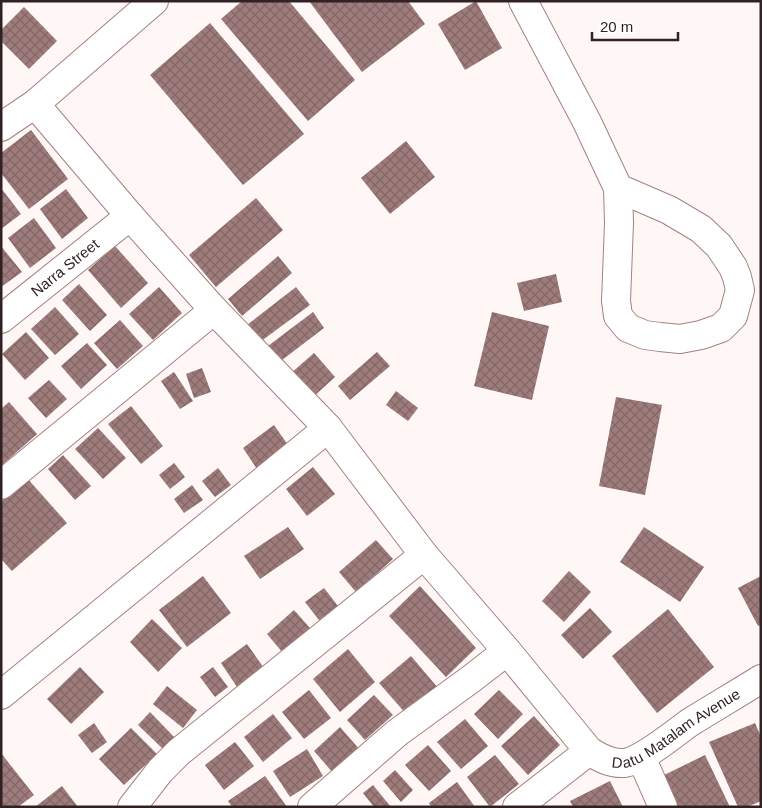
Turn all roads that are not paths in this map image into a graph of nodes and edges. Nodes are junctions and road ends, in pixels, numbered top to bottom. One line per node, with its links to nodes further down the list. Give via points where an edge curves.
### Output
1 (154, 1): 3 (street)
2 (523, 1): 5 (street)
3 (35, 104): 4 (street); 6 (street)
4 (1, 127)
5 (618, 188): 5 (street, via 670,210 701,229 719,246 733,266 740,290 733,316 721,328 701,336 660,337 628,328 618,316)
6 (130, 216): 7 (street); 8 (street, Narra Street)
7 (214, 310): 9 (street); 10 (street)
8 (1, 319)
9 (328, 428): 11 (street); 14 (street)
10 (1, 485)
11 (424, 555): 12 (street); 17 (street, via 179,752)
12 (507, 651): 15 (street); 18 (street, via 397,734)
13 (761, 679): 16 (street, Datu Matalam Avenue)
14 (1, 695)
15 (589, 751): 16 (street, Datu Matalam Avenue, via 600,759 615,763 627,763); 19 (street)
16 (641, 757): 20 (street)
17 (132, 807)
18 (312, 807)
19 (517, 807)
20 (663, 807)

